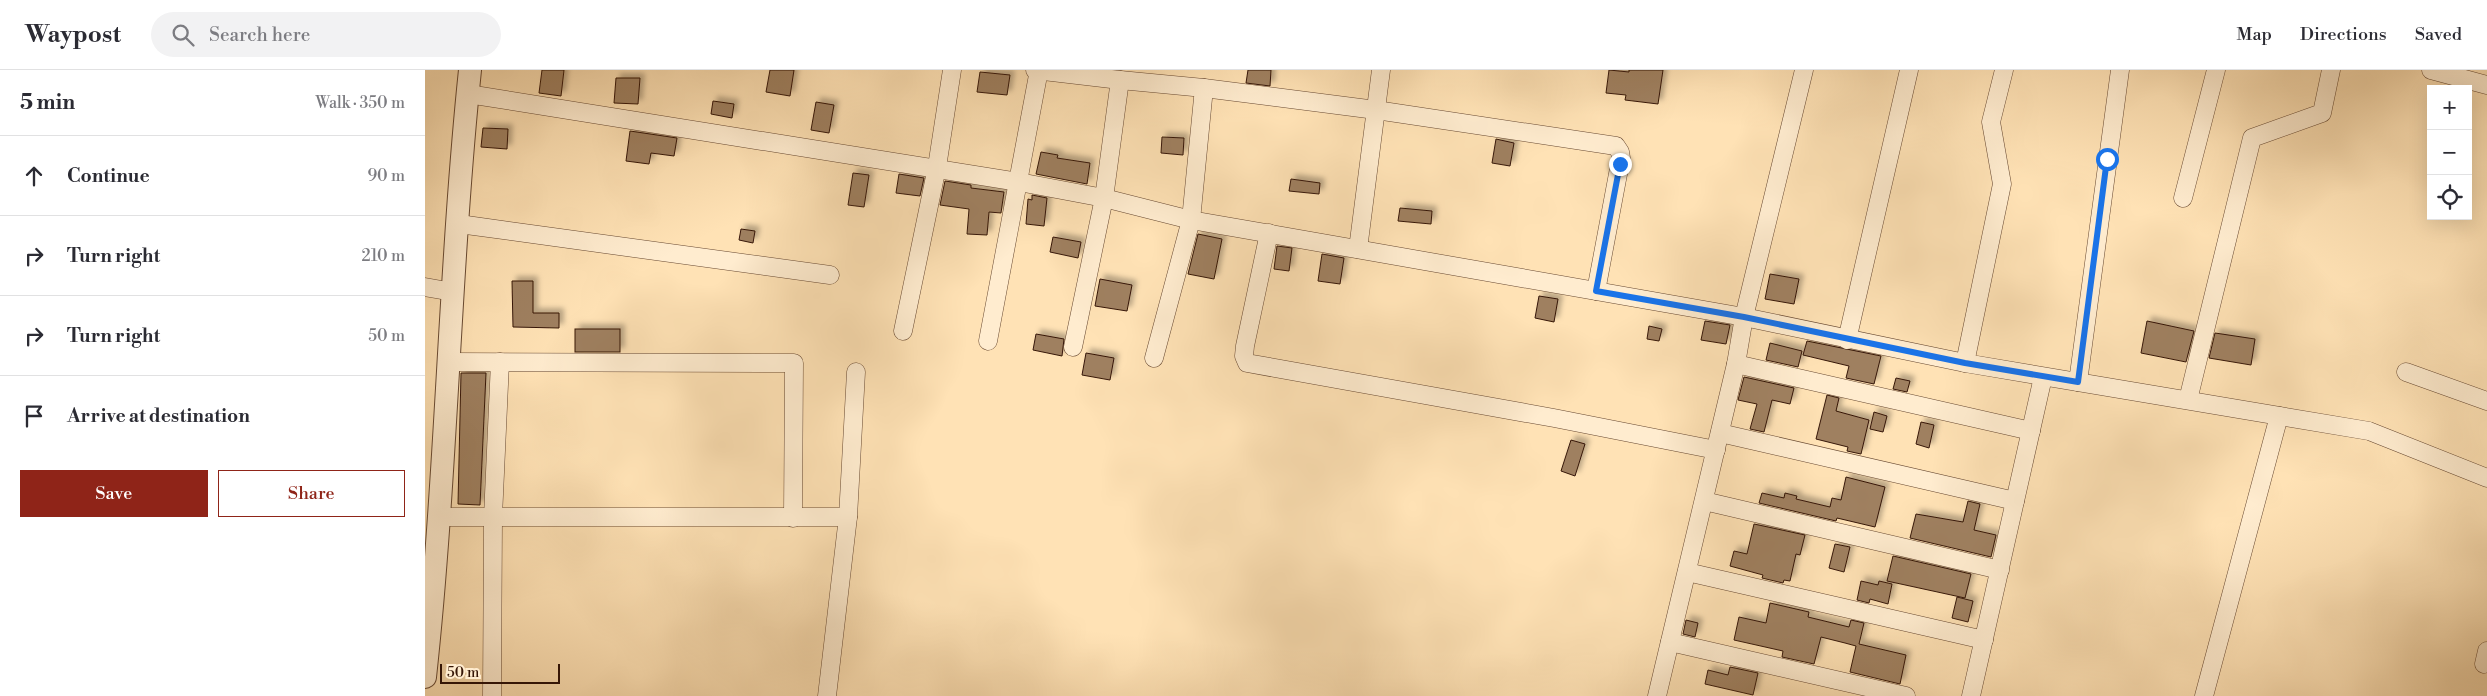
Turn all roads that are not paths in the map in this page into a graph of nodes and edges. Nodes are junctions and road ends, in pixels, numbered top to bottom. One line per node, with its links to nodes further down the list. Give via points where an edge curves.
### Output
1 (470, 70): 16 (street)
2 (952, 70): 18 (street)
3 (1037, 70): 12 (street); 19 (street)
4 (1381, 70): 17 (street)
5 (1803, 70): 30 (street)
6 (1909, 70): 32 (street)
7 (2004, 70): 38 (street, via 1991,122 2002,184)
8 (2120, 70): 43 (street)
9 (2216, 70): 21 (street)
10 (2331, 70): 44 (street, via 2322,113 2252,138)
11 (2431, 70): 14 (street)
12 (1057, 71): 13 (street)
13 (1120, 80): 15 (street); 20 (street)
14 (2487, 85)
15 (1204, 88): 17 (street); 22 (street)
16 (468, 94): 18 (street); 23 (street)
17 (1376, 110): 25 (street); 28 (street, via 1611,144 1619,148 1621,158)
18 (937, 167): 19 (street); 31 (street)
19 (1019, 182): 20 (street); 33 (street)
20 (1104, 198): 22 (street); 34 (street)
21 (2183, 198)
22 (1191, 220): 24 (street); 35 (street)
23 (459, 224): 26 (street); 29 (street)
24 (1269, 233): 25 (street); 48 (street, via 1245,346 1247,363 1554,418)
25 (1358, 249): 28 (street)
26 (829, 275)
27 (425, 287): 29 (street)
28 (1596, 291): 30 (street)
29 (453, 292): 36 (street)
30 (1744, 317): 32 (street); 39 (street)
31 (903, 331)
32 (1847, 340): 38 (street)
33 (988, 341)
34 (1073, 347)
35 (1154, 358)
36 (448, 362): 37 (street); 52 (street)
37 (499, 362): 53 (street); 55 (street, via 794,363)
38 (1965, 363): 42 (street)
39 (1736, 364): 47 (street); 48 (street)
40 (856, 372): 54 (street)
41 (2406, 372): 45 (street)
42 (2043, 377): 43 (street); 47 (street)
43 (2078, 382): 44 (street)
44 (2188, 400): 46 (street)
45 (2487, 401)
46 (2279, 416): 49 (street, via 2369,431); 67 (street)
47 (2031, 431): 51 (street)
48 (1718, 442): 50 (street); 51 (street)
49 (2487, 478)
50 (1703, 501): 56 (street); 57 (street)
51 (2015, 501): 56 (street)
52 (441, 517): 53 (street); 58 (street)
53 (493, 517): 55 (street); 62 (street)
54 (848, 517): 55 (street); 63 (street)
55 (793, 518)
56 (1999, 570): 59 (street)
57 (1687, 572): 59 (street); 60 (street)
58 (431, 574): 61 (street)
59 (1984, 640): 66 (street)
60 (1670, 642): 64 (street); 65 (street)
61 (425, 677)
62 (491, 696)
63 (827, 696)
64 (1657, 696)
65 (1906, 696)
66 (1971, 696)
67 (2204, 696)

